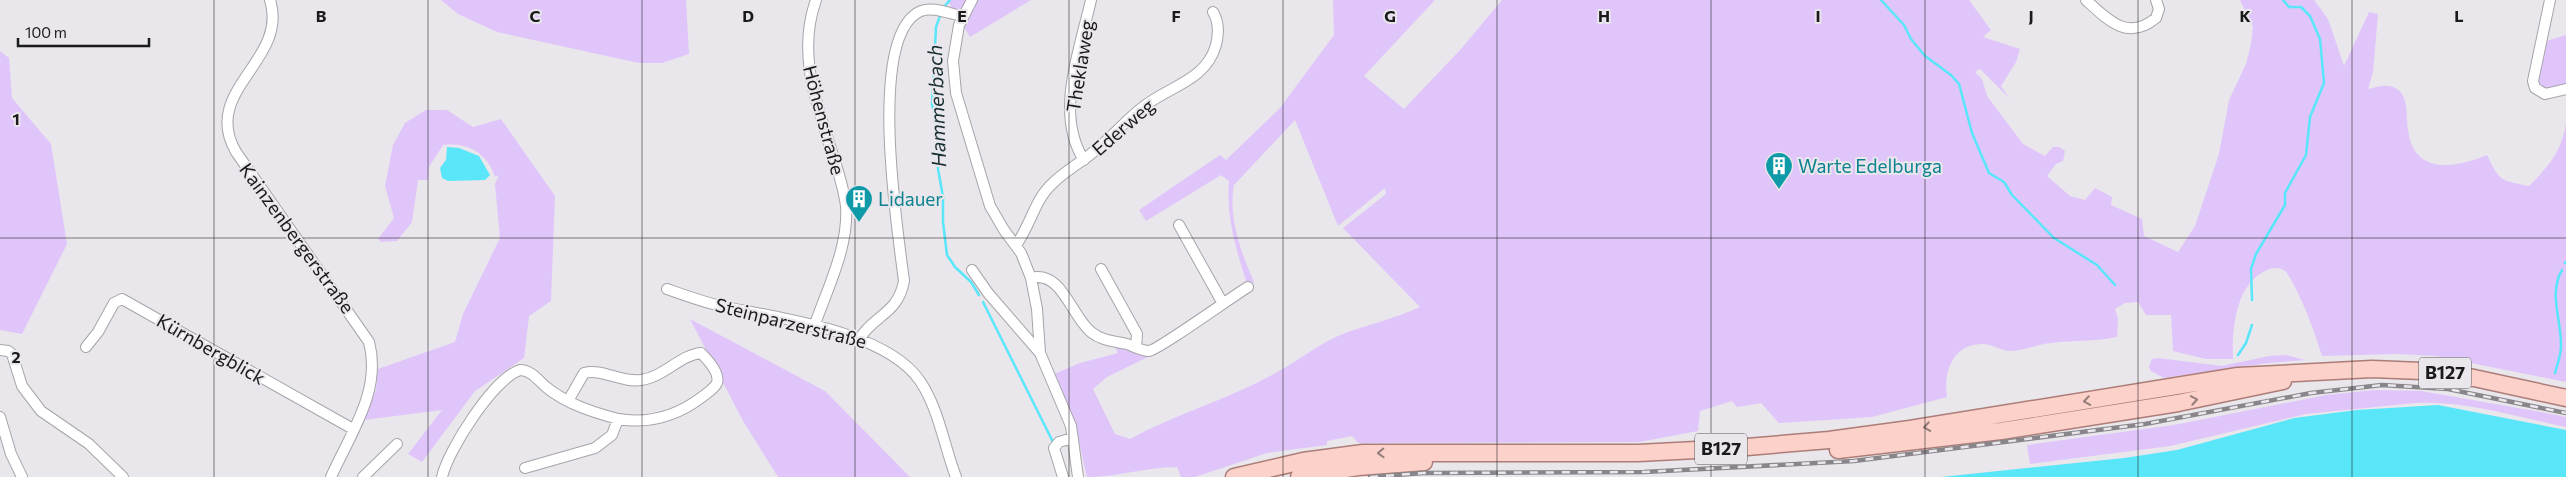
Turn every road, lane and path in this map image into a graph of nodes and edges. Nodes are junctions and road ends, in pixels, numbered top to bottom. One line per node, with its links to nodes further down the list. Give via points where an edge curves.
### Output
1 (270, 0): 31 (street, Kainzenbergerstraße, via 272,32 232,100 226,116 227,132 241,160 369,342 373,381)
2 (816, 0): 20 (street, Höhenstraße, via 808,29 807,62 846,206 842,242)
3 (972, 0): 9 (street)
4 (1091, 0): 11 (street, Theklaweg, via 1074,72 1070,116 1074,141)
5 (2086, 0): 6 (street, via 2118,27 2128,28 2156,18 2160,9)
6 (2156, 0)
7 (2550, 0): 10 (street, via 2533,81 2536,88 2545,94)
8 (1213, 12): 11 (street, Ederweg, via 1218,38 1203,69 1142,108)
9 (962, 16): 13 (street, via 953,61 956,93 990,206); 21 (street, via 933,10 919,12 907,23 898,42 891,74 889,134 904,281 892,307)
10 (2566, 89)
11 (1084, 160): 13 (street, Ederweg, via 1042,194)
12 (1180, 225): 19 (street)
13 (1016, 245): 16 (street)
14 (1101, 269): 23 (street, via 1136,334)
15 (972, 270): 25 (street)
16 (1031, 278): 23 (street, via 1045,277 1058,286 1094,335); 25 (street)
17 (1248, 287): 19 (street)
18 (666, 289): 20 (street, Steinparzerstraße, via 720,306 755,311)
19 (1222, 302): 23 (street, via 1158,347 1147,351)
20 (814, 327): 21 (street, Steinparzerstraße)
21 (860, 338): 40 (street, Steinparzerstraße, via 905,363 921,382)
22 (86, 347): 31 (street, Kürnbergblick, via 114,303 122,299)
23 (1136, 347)
24 (0, 350): 36 (street, via 12,354 22,386 41,411 89,444)
25 (1040, 353): 32 (street, via 1068,416)
26 (2322, 372): 27 (main road, B127, via 2372,369 2430,372); 43 (main road, B127, one-way to 43, via 2238,376 1900,431 1795,444 1628,453 1364,453 1303,461); 44 (main road, B127, one-way to 26, via 1358,467 1417,463 1660,462 1903,444 2170,404)
27 (2566, 398)
28 (568, 401): 30 (street); 30 (street, via 584,373 592,371 621,380 642,380 663,373 692,354 701,353 717,376 717,383 711,390 684,409 652,420 634,422); 39 (street, via 531,373 524,370 514,372 472,419)
29 (0, 417): 35 (street)
30 (618, 419): 34 (street, via 612,435 595,448)
31 (353, 429): 37 (street, Kainzenbergerstraße)
32 (1073, 438): 41 (street, via 1056,445); 42 (street)
33 (397, 444): 38 (street)
34 (525, 468)
35 (22, 477)
36 (123, 477)
37 (331, 477)
38 (363, 477)
39 (442, 477)
40 (956, 477)
41 (1063, 477)
42 (1078, 477)
43 (1234, 477)
44 (1299, 477)

